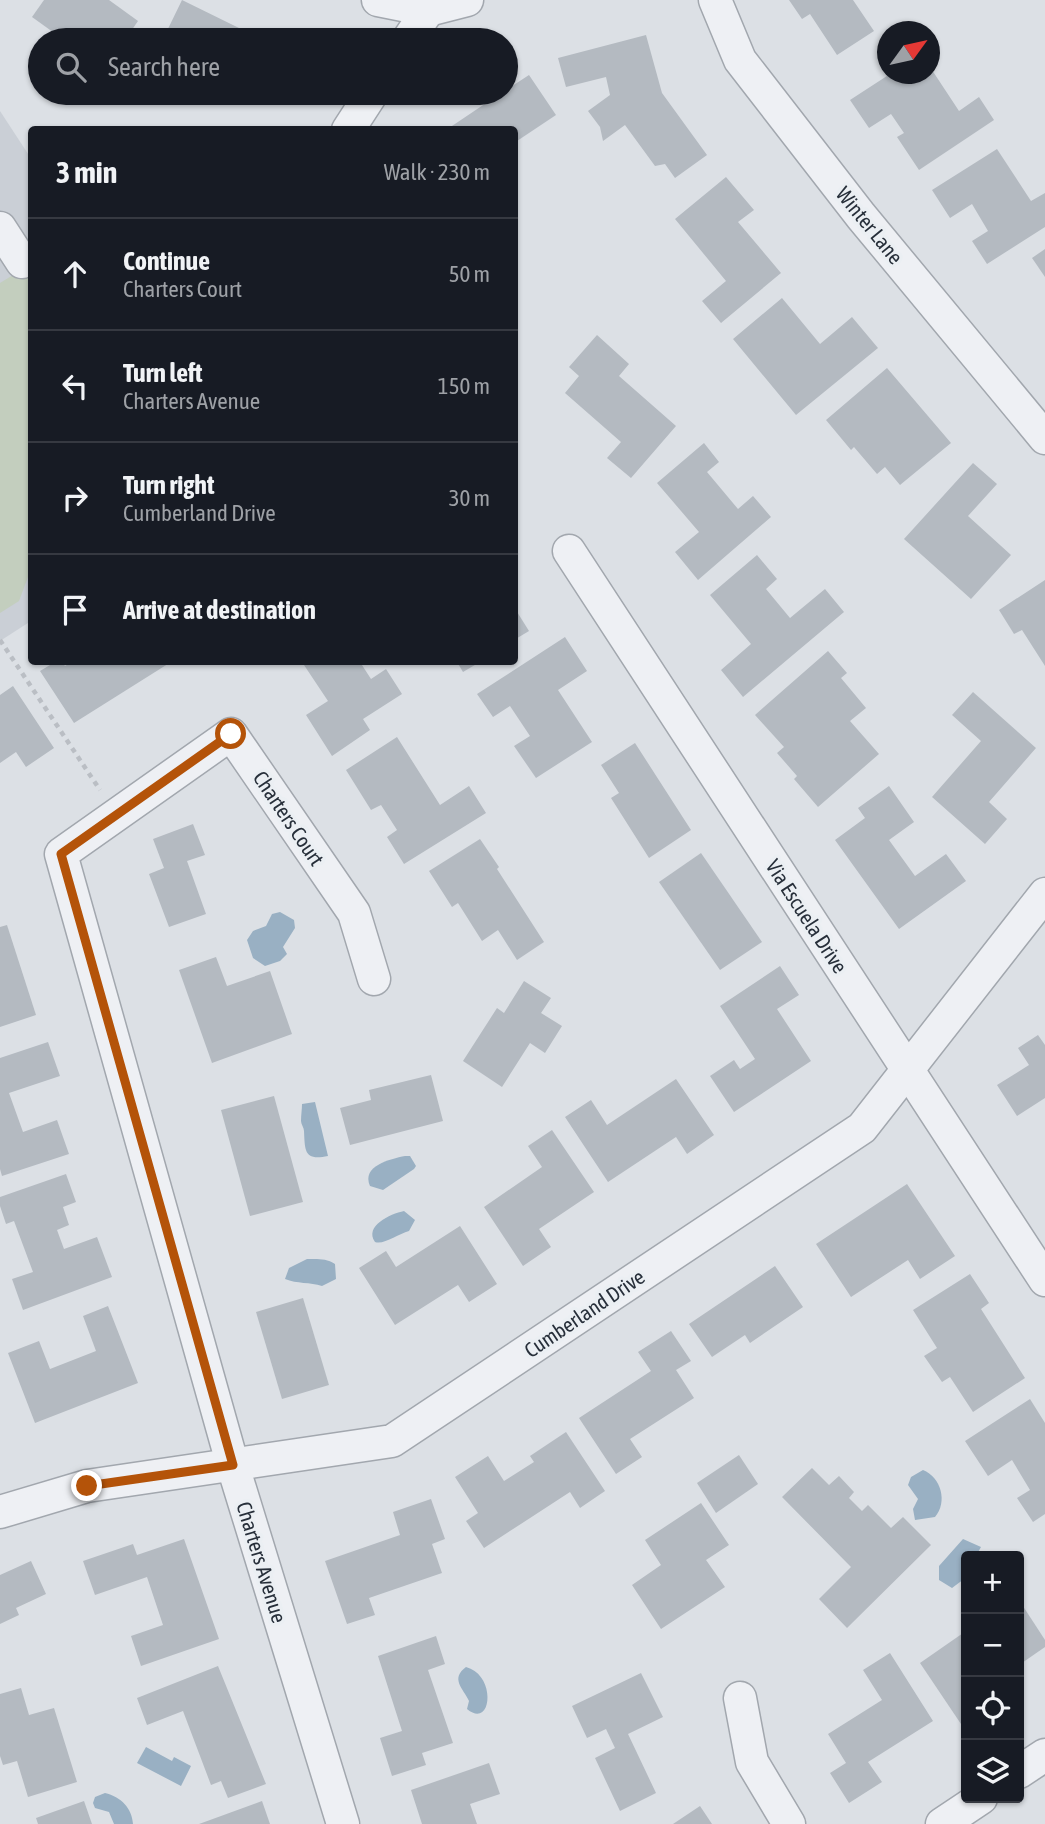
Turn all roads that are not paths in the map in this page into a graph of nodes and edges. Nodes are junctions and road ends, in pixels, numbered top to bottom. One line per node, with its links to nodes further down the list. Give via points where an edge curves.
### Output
1 (378, 0): 4 (street)
2 (467, 0): 4 (street)
3 (715, 0): 10 (street, Winter Lane, via 740,60 861,216)
4 (428, 10): 5 (street)
5 (416, 28)
6 (364, 105): 7 (street)
7 (351, 126)
8 (0, 228): 9 (street)
9 (22, 262)
10 (1045, 438)
11 (569, 551): 15 (street, Via Escuela Drive)
12 (61, 854): 14 (street, Charters Court, via 231,734 354,913); 17 (street, Charters Avenue)
13 (1045, 894): 15 (street, Cumberland Drive)
14 (374, 979)
15 (908, 1071): 16 (street, Via Escuela Drive); 17 (street, Cumberland Drive, via 862,1128 392,1441)
16 (1045, 1280)
17 (233, 1465): 18 (street, Cumberland Drive, via 87,1486); 23 (street, Charters Avenue)
18 (0, 1512)
19 (740, 1698): 24 (street, via 752,1762)
20 (1045, 1755): 21 (street)
21 (1024, 1769)
22 (974, 1803): 25 (street)
23 (343, 1824)
24 (789, 1824)
25 (942, 1824)

